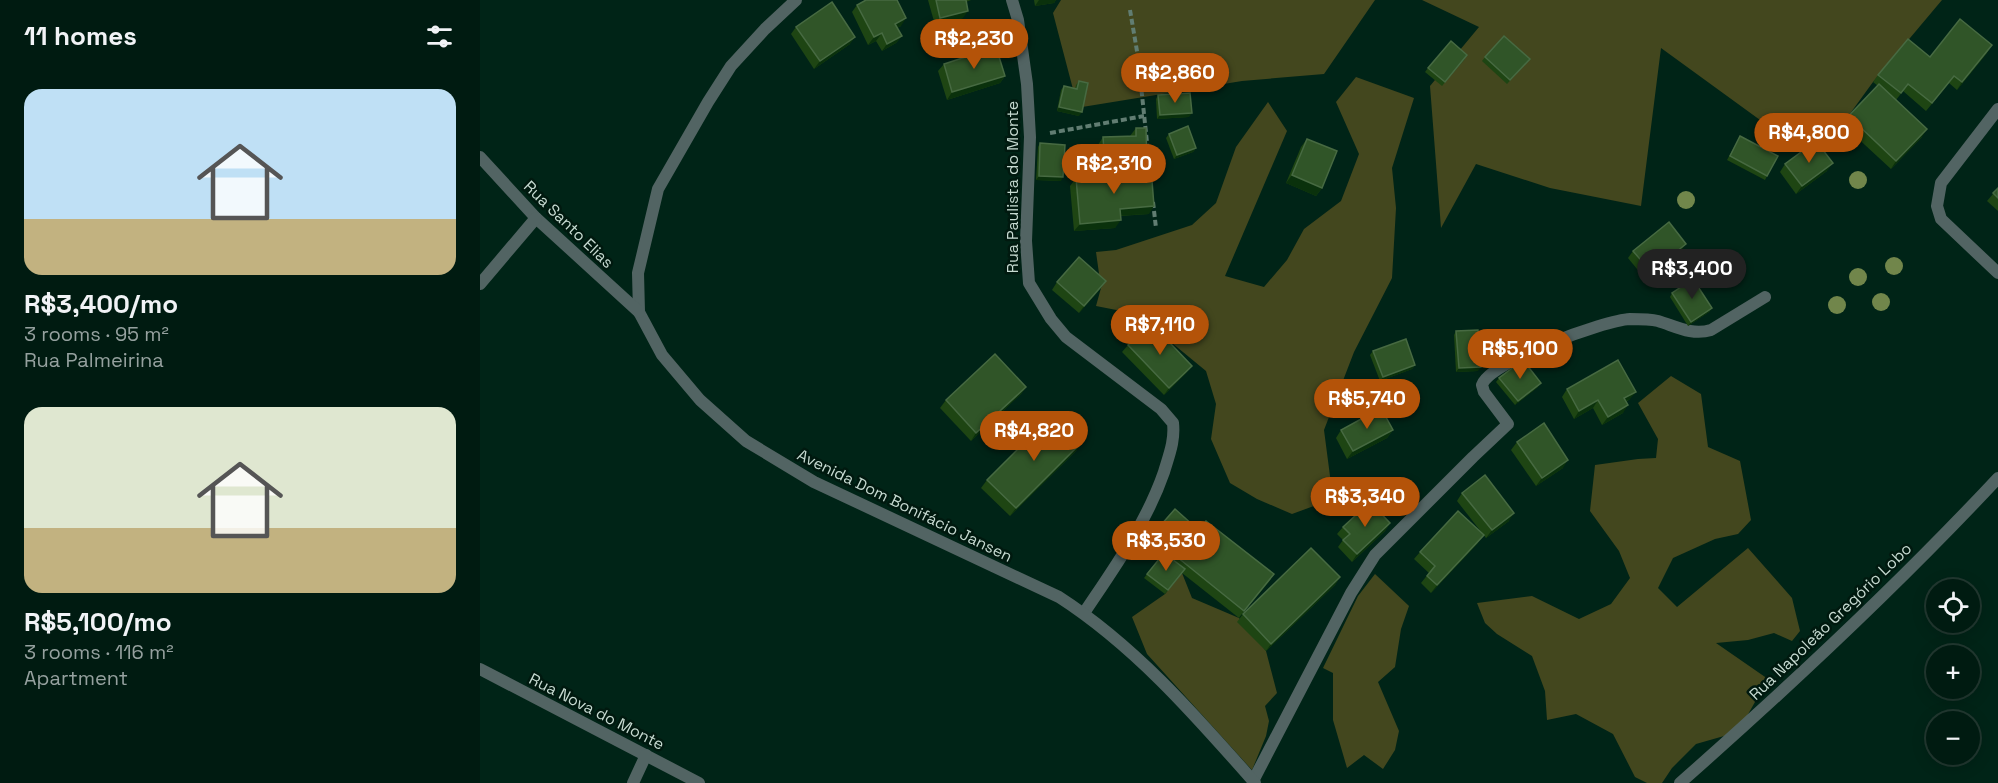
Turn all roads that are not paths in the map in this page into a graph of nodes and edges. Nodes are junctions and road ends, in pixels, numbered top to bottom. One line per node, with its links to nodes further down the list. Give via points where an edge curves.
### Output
1 (796, 0): 9 (street, Avenida Dom Bonifácio Jansen, via 731,66 657,189 638,273)
2 (1012, 0): 11 (street, Rua Paulista do Monte, via 1024,57 1030,137 1026,242 1029,283 1066,337 1161,409 1173,423 1172,448 1156,495 1140,527)
3 (1998, 109): 6 (street, via 1941,183 1937,206 1941,219)
4 (480, 157): 5 (street, Rua Santo Elias)
5 (536, 218): 7 (street); 9 (street, Rua Santo Elias)
6 (1998, 273)
7 (480, 284)
8 (1765, 297): 14 (street, via 1704,332 1655,320 1609,322 1534,350 1487,377 1482,385 1484,392 1508,424 1375,555 1351,593)
9 (639, 312): 11 (street, Avenida Dom Bonifácio Jansen, via 663,355 700,400 746,441 814,482 1059,597)
10 (1998, 478): 17 (street, Rua Napoleão Gregório Lobo, via 1779,696)
11 (1084, 613): 14 (street, Avenida Dom Bonifácio Jansen, via 1148,667)
12 (480, 669): 13 (street, Rua Nova do Monte)
13 (646, 755): 15 (street); 16 (street, Rua Nova do Monte)
14 (1254, 782)
15 (633, 783)
16 (699, 783)
17 (1680, 783)

